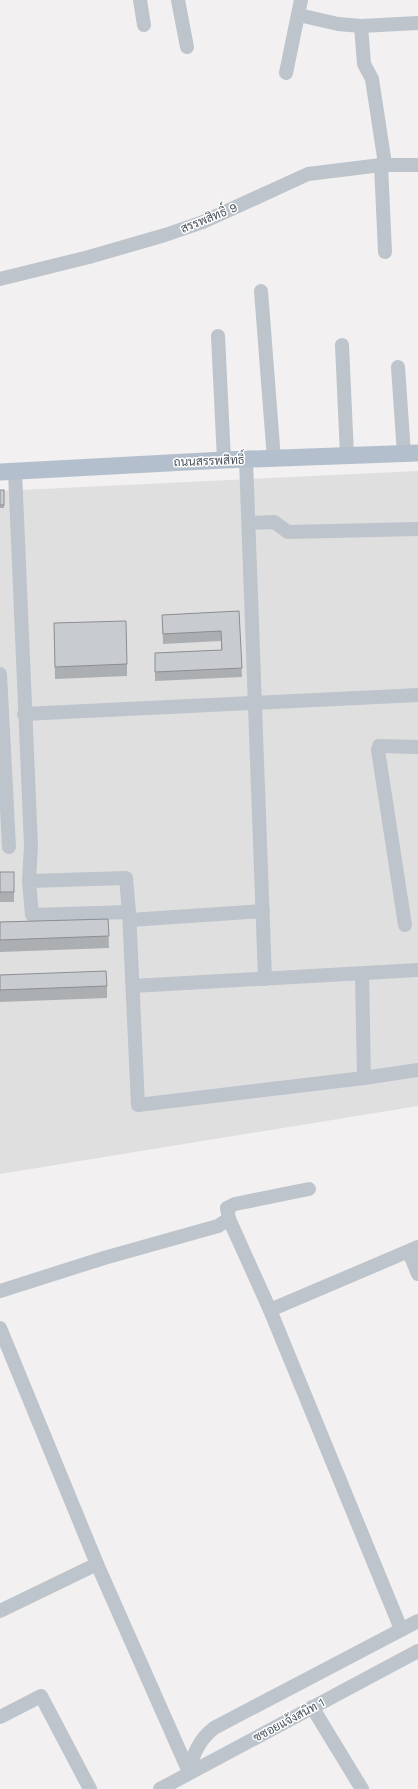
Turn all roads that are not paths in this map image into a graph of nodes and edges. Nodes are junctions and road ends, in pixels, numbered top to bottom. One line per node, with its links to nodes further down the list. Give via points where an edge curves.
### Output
1 (140, 0): 6 (street)
2 (178, 0): 8 (street)
3 (301, 0): 4 (street)
4 (299, 15): 7 (street, via 338,24); 9 (street)
5 (418, 23): 7 (street)
6 (144, 24)
7 (361, 26): 10 (street, via 364,64 372,79)
8 (187, 47)
9 (286, 73)
10 (383, 164): 11 (street, สรรพสิทธิ์ 9); 12 (street); 13 (street, สรรพสิทธิ์ 9, via 308,174 203,222 104,253)
11 (418, 165)
12 (385, 252)
13 (0, 280)
14 (261, 291): 20 (street)
15 (218, 336): 21 (street)
16 (342, 345): 19 (street)
17 (398, 367): 18 (street)
18 (411, 453): 19 (main road, ถนนสรรพสิทธิ์)
19 (347, 455): 20 (main road, ถนนสรรพสิทธิ์)
20 (274, 459): 22 (main road, ถนนสรรพสิทธิ์)
21 (224, 460): 22 (main road, ถนนสรรพสิทธิ์); 23 (main road, ถนนสรรพสิทธิ์)
22 (246, 460): 24 (street)
23 (8, 471): 29 (street)
24 (249, 523): 25 (street, via 274,522 288,532); 28 (street)
25 (418, 529)
26 (0, 674): 32 (street)
27 (418, 695): 28 (street)
28 (256, 702): 29 (street); 34 (street)
29 (24, 714): 31 (street)
30 (418, 747): 36 (street, via 380,746 378,750)
31 (31, 846): 32 (street); 33 (street)
32 (4, 847)
33 (29, 881): 35 (street, via 32,915); 35 (street, via 126,878)
34 (263, 911): 35 (street); 39 (street)
35 (130, 916): 40 (street)
36 (404, 925)
37 (418, 970): 38 (street)
38 (362, 974): 39 (street); 42 (street)
39 (265, 979): 40 (street)
40 (133, 986): 42 (street, via 138,1105)
41 (418, 1070): 42 (street)
42 (364, 1078)
43 (309, 1189): 44 (street, via 235,1204 227,1208)
44 (228, 1219): 47 (street, via 218,1226); 48 (street)
45 (414, 1249): 46 (street); 48 (street)
46 (418, 1274)
47 (0, 1291)
48 (270, 1310): 53 (street)
49 (0, 1328): 50 (street)
50 (98, 1564): 51 (street); 57 (street)
51 (0, 1611)
52 (418, 1621): 53 (street)
53 (401, 1629): 57 (street, via 214,1728 203,1738 192,1757)
54 (418, 1651): 55 (street, ซซอยแจ้งสนิท 1)
55 (312, 1707): 57 (street, ซซอยแจ้งสนิท 1); 60 (street)
56 (0, 1716): 58 (street, via 40,1696)
57 (189, 1772): 59 (street, ซซอยแจ้งสนิท 1)
58 (90, 1789)
59 (160, 1789)
60 (362, 1789)

